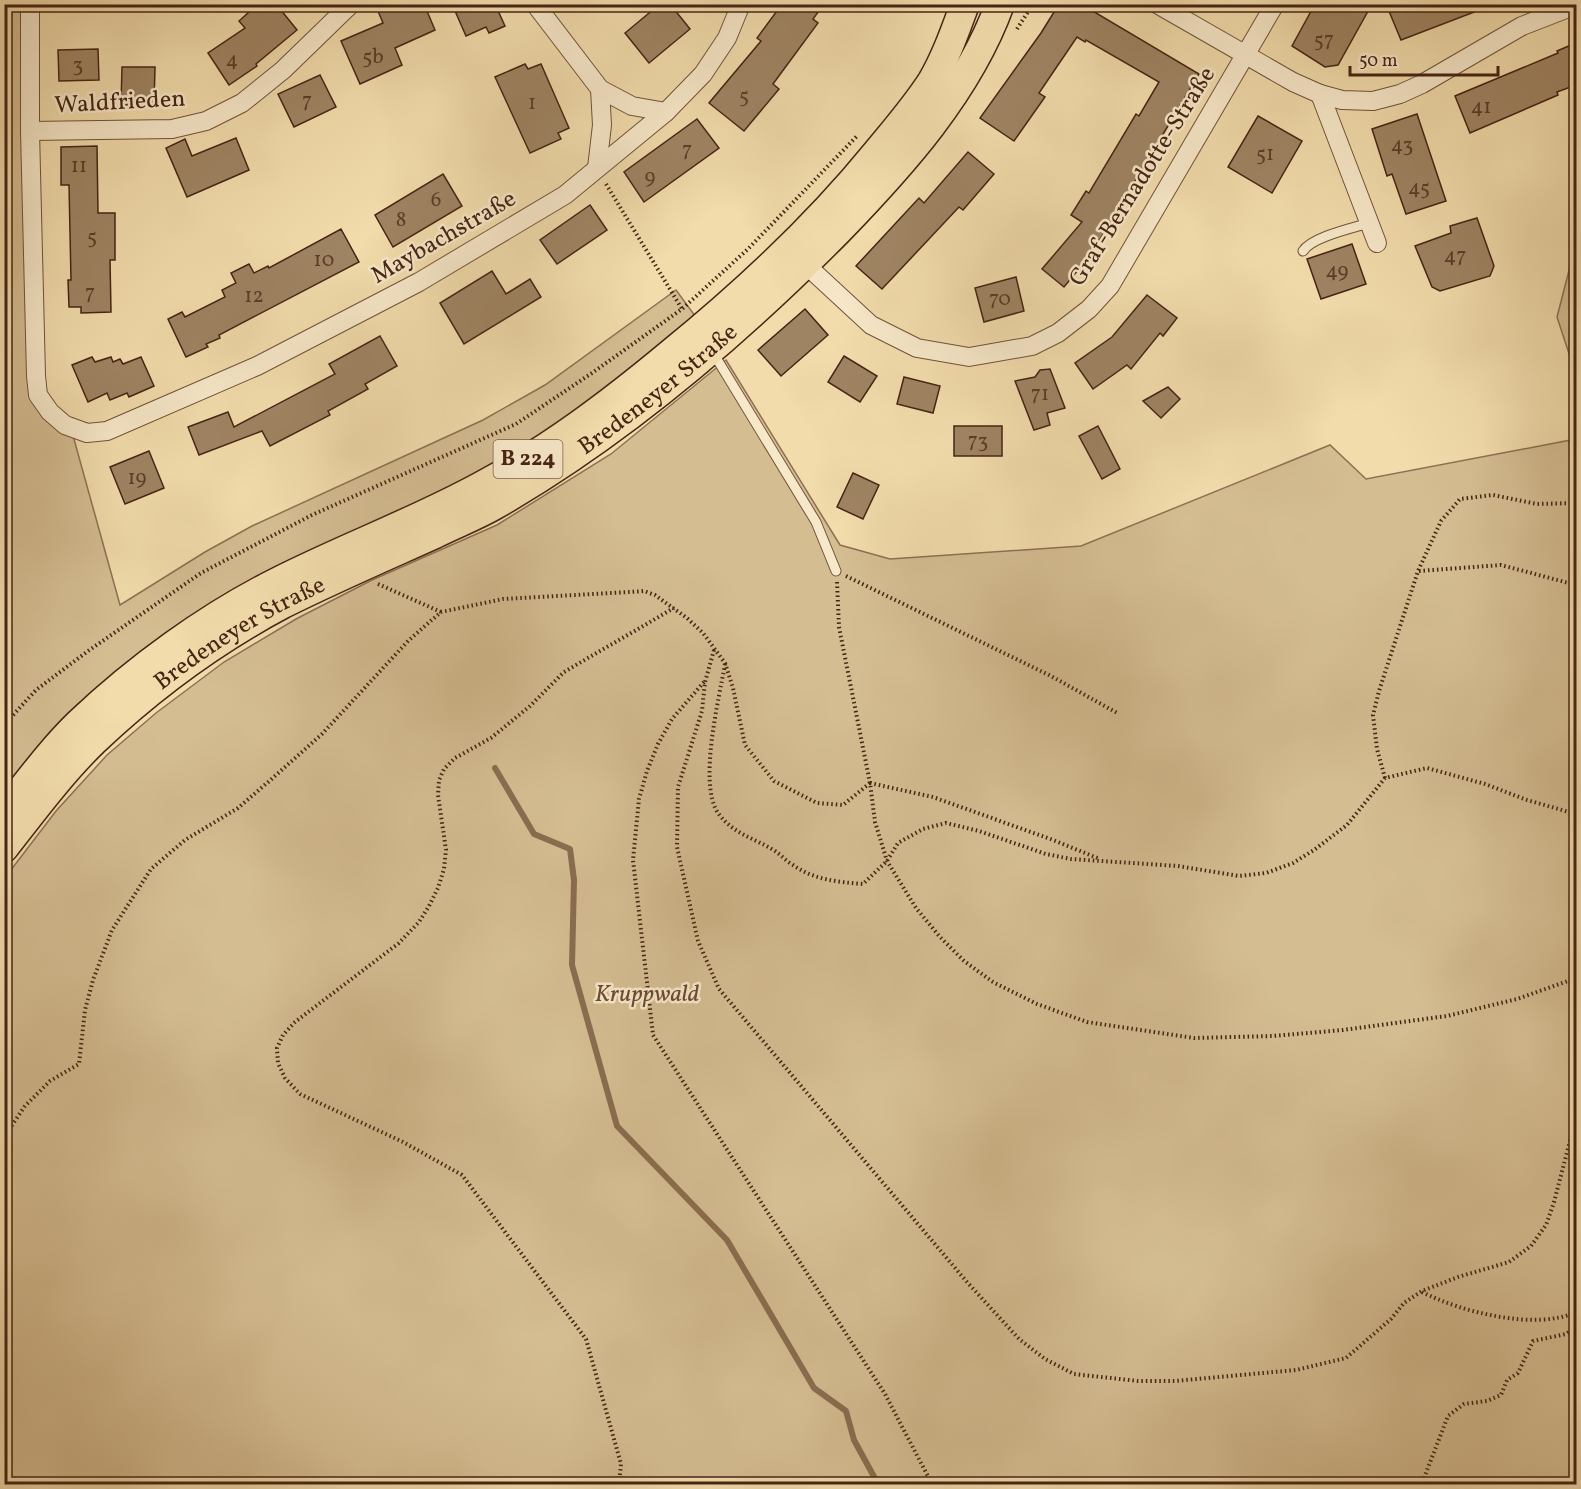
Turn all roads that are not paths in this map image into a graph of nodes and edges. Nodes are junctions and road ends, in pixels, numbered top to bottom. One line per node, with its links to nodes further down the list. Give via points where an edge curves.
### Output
1 (30, 4): 14 (street)
2 (351, 4): 14 (street, Waldfrieden, via 283,70 242,103 206,121 172,129)
3 (536, 4): 11 (street)
4 (741, 4): 13 (street, Maybachstraße, via 728,38 704,74)
5 (965, 4): 22 (main road, Bredeneyer Straße / B 224, via 932,81 903,121 841,195 716,316 617,398 543,450 480,487 275,583 201,626 78,724)
6 (999, 4): 19 (main road, Bredeneyer Straße / B 224, via 972,67 918,141)
7 (1157, 4): 10 (street)
8 (1275, 4): 10 (street, Graf-Bernadotte-Straße)
9 (1576, 5): 12 (street, via 1522,27 1400,94 1372,101 1342,100)
10 (1245, 56): 12 (street); 19 (street, Graf-Bernadotte-Straße, via 1110,286 1058,333 1032,346 969,357 917,348 871,326)
11 (600, 89): 13 (street, via 633,106); 15 (street, via 602,125)
12 (1320, 94): 16 (street)
13 (666, 112): 15 (street, Maybachstraße)
14 (30, 131): 15 (street, Maybachstraße, via 38,395 65,425 87,433 107,431 257,366 420,282 565,195)
15 (597, 168)
16 (1369, 223): 17 (street); 18 (lane, via 1316,241)
17 (1377, 243)
18 (1303, 251)
19 (805, 264): 20 (main road, Bredeneyer Straße / B 224)
20 (711, 350): 21 (lane, via 816,522); 23 (main road, Bredeneyer Straße / B 224, via 624,420 492,507 282,605 221,641 93,742)
21 (836, 571)
22 (4, 812)
23 (4, 848)

